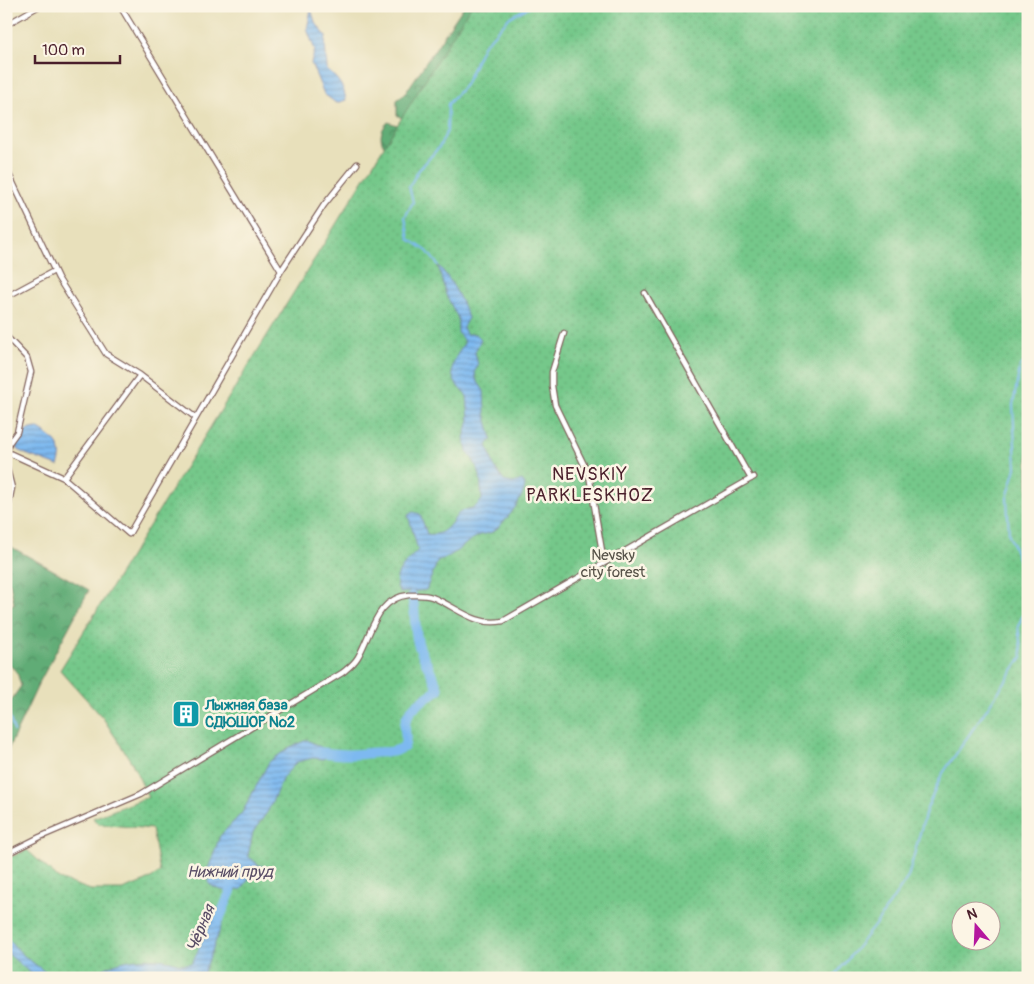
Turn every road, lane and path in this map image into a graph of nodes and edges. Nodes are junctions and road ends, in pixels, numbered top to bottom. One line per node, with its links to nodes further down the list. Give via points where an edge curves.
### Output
1 (40, 6): 3 (street)
2 (120, 6): 7 (street)
3 (6, 25)
4 (357, 164): 7 (street, via 324,206)
5 (6, 168): 6 (street)
6 (54, 271): 9 (street); 12 (street, via 106,354)
7 (281, 271): 13 (street)
8 (645, 293): 18 (street, via 753,478)
9 (6, 297)
10 (564, 333): 18 (street, via 552,372 555,405 589,475)
11 (6, 336): 14 (street, via 27,358 31,372 17,432 9,443)
12 (140, 375): 13 (street); 16 (street)
13 (196, 418): 16 (street, via 129,534)
14 (7, 454): 16 (street)
15 (6, 465): 17 (street, via 12,488)
16 (64, 478)
17 (6, 518)
18 (604, 563): 19 (street, via 503,621 491,624 479,622 432,597 422,594 400,596 377,616 358,657 342,673 141,794)
19 (6, 854)

